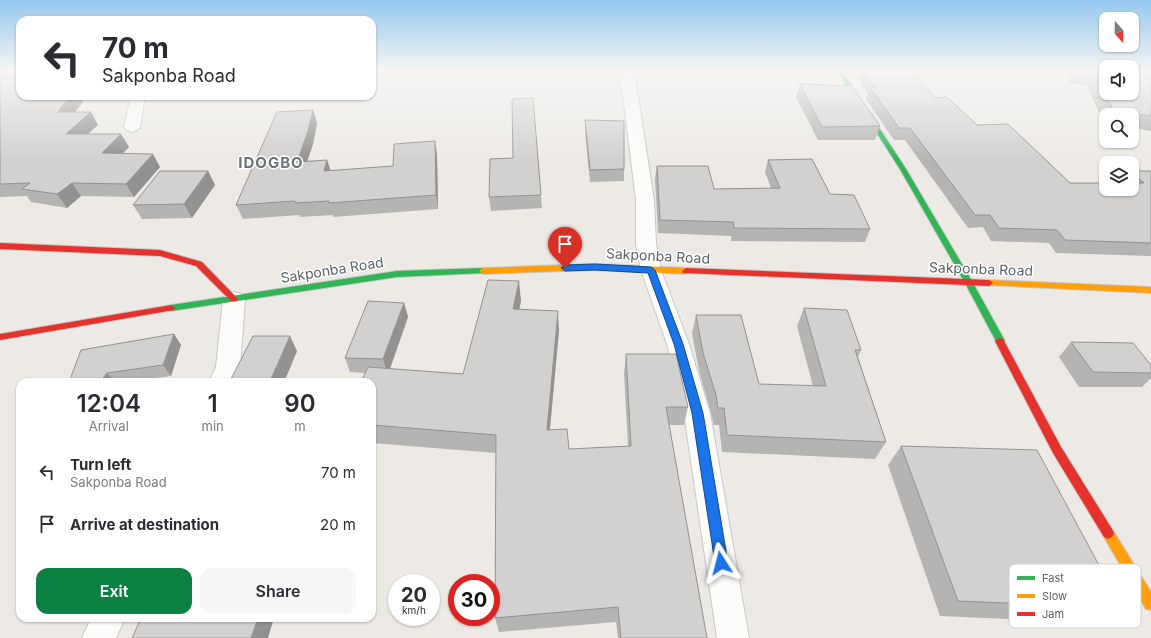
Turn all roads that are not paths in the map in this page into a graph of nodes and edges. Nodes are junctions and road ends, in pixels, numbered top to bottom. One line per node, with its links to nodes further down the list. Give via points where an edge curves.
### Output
1 (137, 101): 4 (street)
2 (631, 101): 6 (street, via 645,200 646,244)
3 (858, 101): 7 (main road, via 903,169)
4 (132, 127)
5 (0, 246): 9 (main road, via 160,253 199,264)
6 (651, 270): 7 (main road, Sakponba Road); 9 (main road, Sakponba Road, via 595,267 397,274); 17 (street, via 678,344 697,413)
7 (969, 283): 8 (main road, Sakponba Road); 12 (main road, via 1057,450)
8 (1151, 290)
9 (234, 299): 10 (main road, Sakponba Road); 11 (street, via 228,366)
10 (0, 337)
11 (224, 378)
12 (1127, 564)
13 (1141, 588): 14 (main road)
14 (1151, 604)
15 (107, 622): 16 (street)
16 (98, 638)
17 (733, 638)

